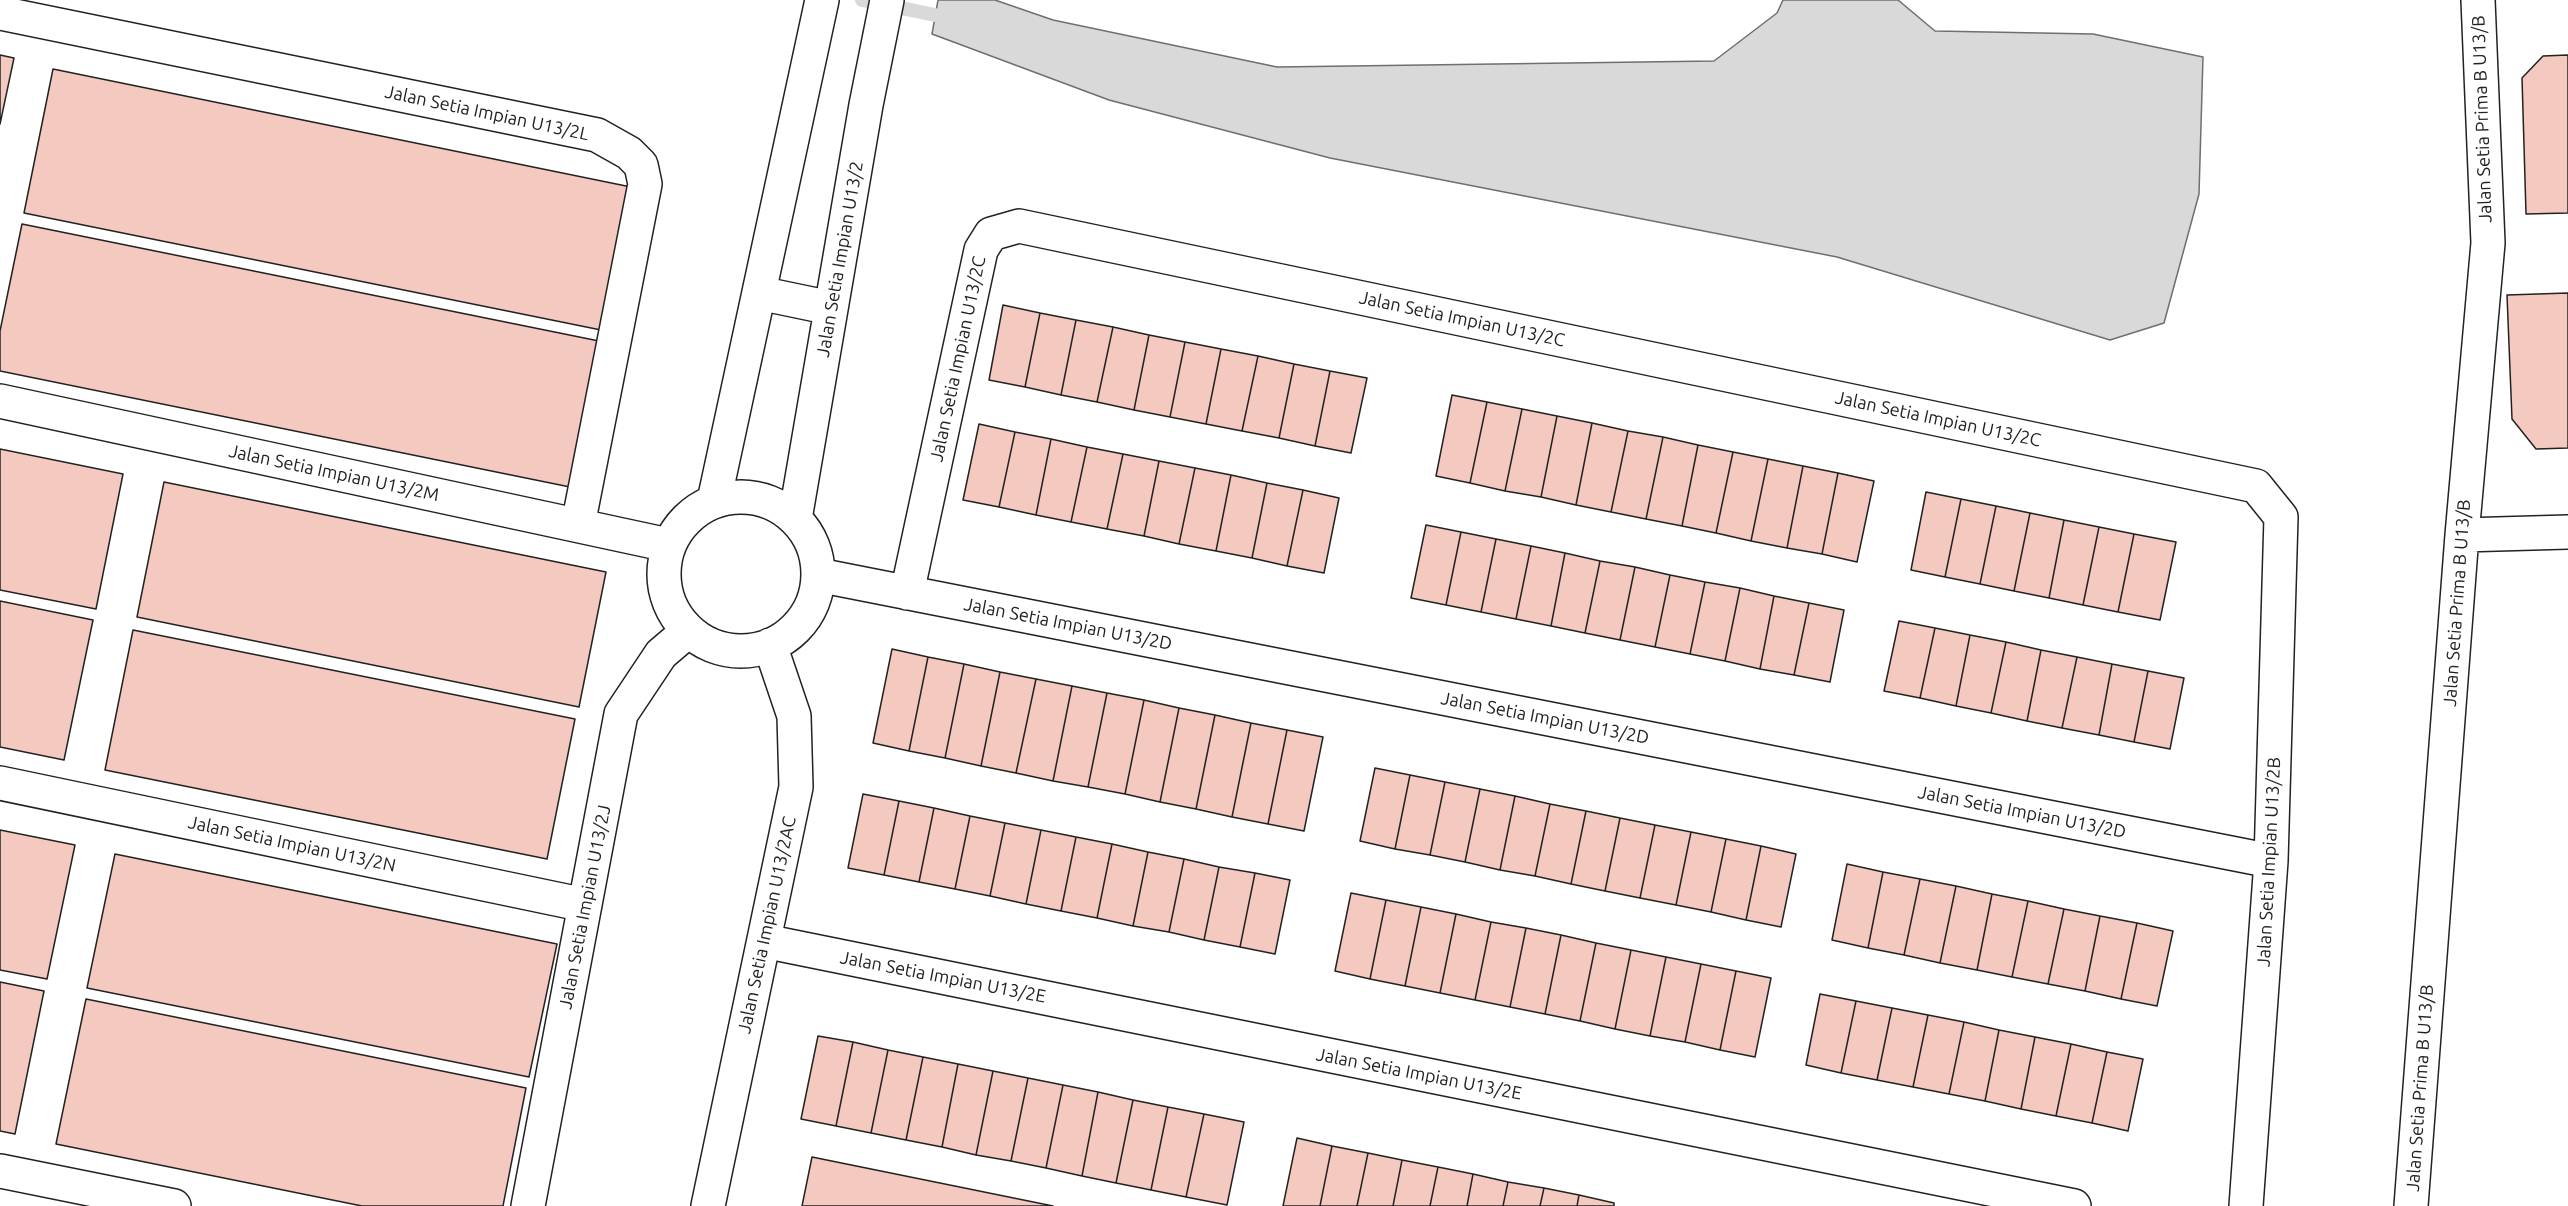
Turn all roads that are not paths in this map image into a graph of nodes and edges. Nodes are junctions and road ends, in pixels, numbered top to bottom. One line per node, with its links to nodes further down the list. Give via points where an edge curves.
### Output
1 (822, 0): 5 (street)
2 (887, 0): 6 (street, Jalan Setia Impian U13/2)
3 (2478, 0): 13 (street, Jalan Setia Prima B U13/B, via 2488,243)
4 (0, 13): 11 (street, Jalan Setia Impian U13/2L, via 597,135 628,153 641,165 645,184)
5 (759, 293): 6 (street); 8 (street)
6 (831, 308): 10 (street, Jalan Setia Impian U13/2)
7 (0, 401): 11 (street, Jalan Setia Impian U13/2M)
8 (714, 501): 10 (street, via 757,498 778,506); 14 (street, via 679,526)
9 (2281, 517): 16 (street, Jalan Setia Impian U13/2C, via 2256,486 1019,226 991,234 981,250); 20 (street, Jalan Setia Impian U13/2B)
10 (795, 519): 15 (street, via 816,554)
11 (578, 525): 14 (street, Jalan Setia Impian U13/2M)
12 (2568, 532): 13 (street)
13 (2462, 536): 29 (street, Jalan Setia Prima B U13/B)
14 (668, 545): 17 (street, via 663,567 665,590 673,613)
15 (819, 575): 16 (street, Jalan Setia Impian U13/2D); 18 (street, via 815,597 805,618)
16 (907, 593): 20 (street, Jalan Setia Impian U13/2D)
17 (688, 631): 18 (street, via 727,650 748,651); 21 (street, Jalan Setia Impian U13/2J, via 660,654 621,714)
18 (770, 645): 22 (street, Jalan Setia Impian U13/2AC, via 794,716 796,787)
19 (0, 783): 21 (street, Jalan Setia Impian U13/2N)
20 (2271, 861): 28 (street, Jalan Setia Impian U13/2B)
21 (585, 905): 25 (street, Jalan Setia Impian U13/2J)
22 (764, 941): 26 (street, Jalan Setia Impian U13/2AC); 27 (street, Jalan Setia Impian U13/2E)
23 (0, 1171): 24 (street)
24 (174, 1206)
25 (528, 1206)
26 (708, 1206)
27 (2074, 1206)
28 (2246, 1206)
29 (2411, 1206)

